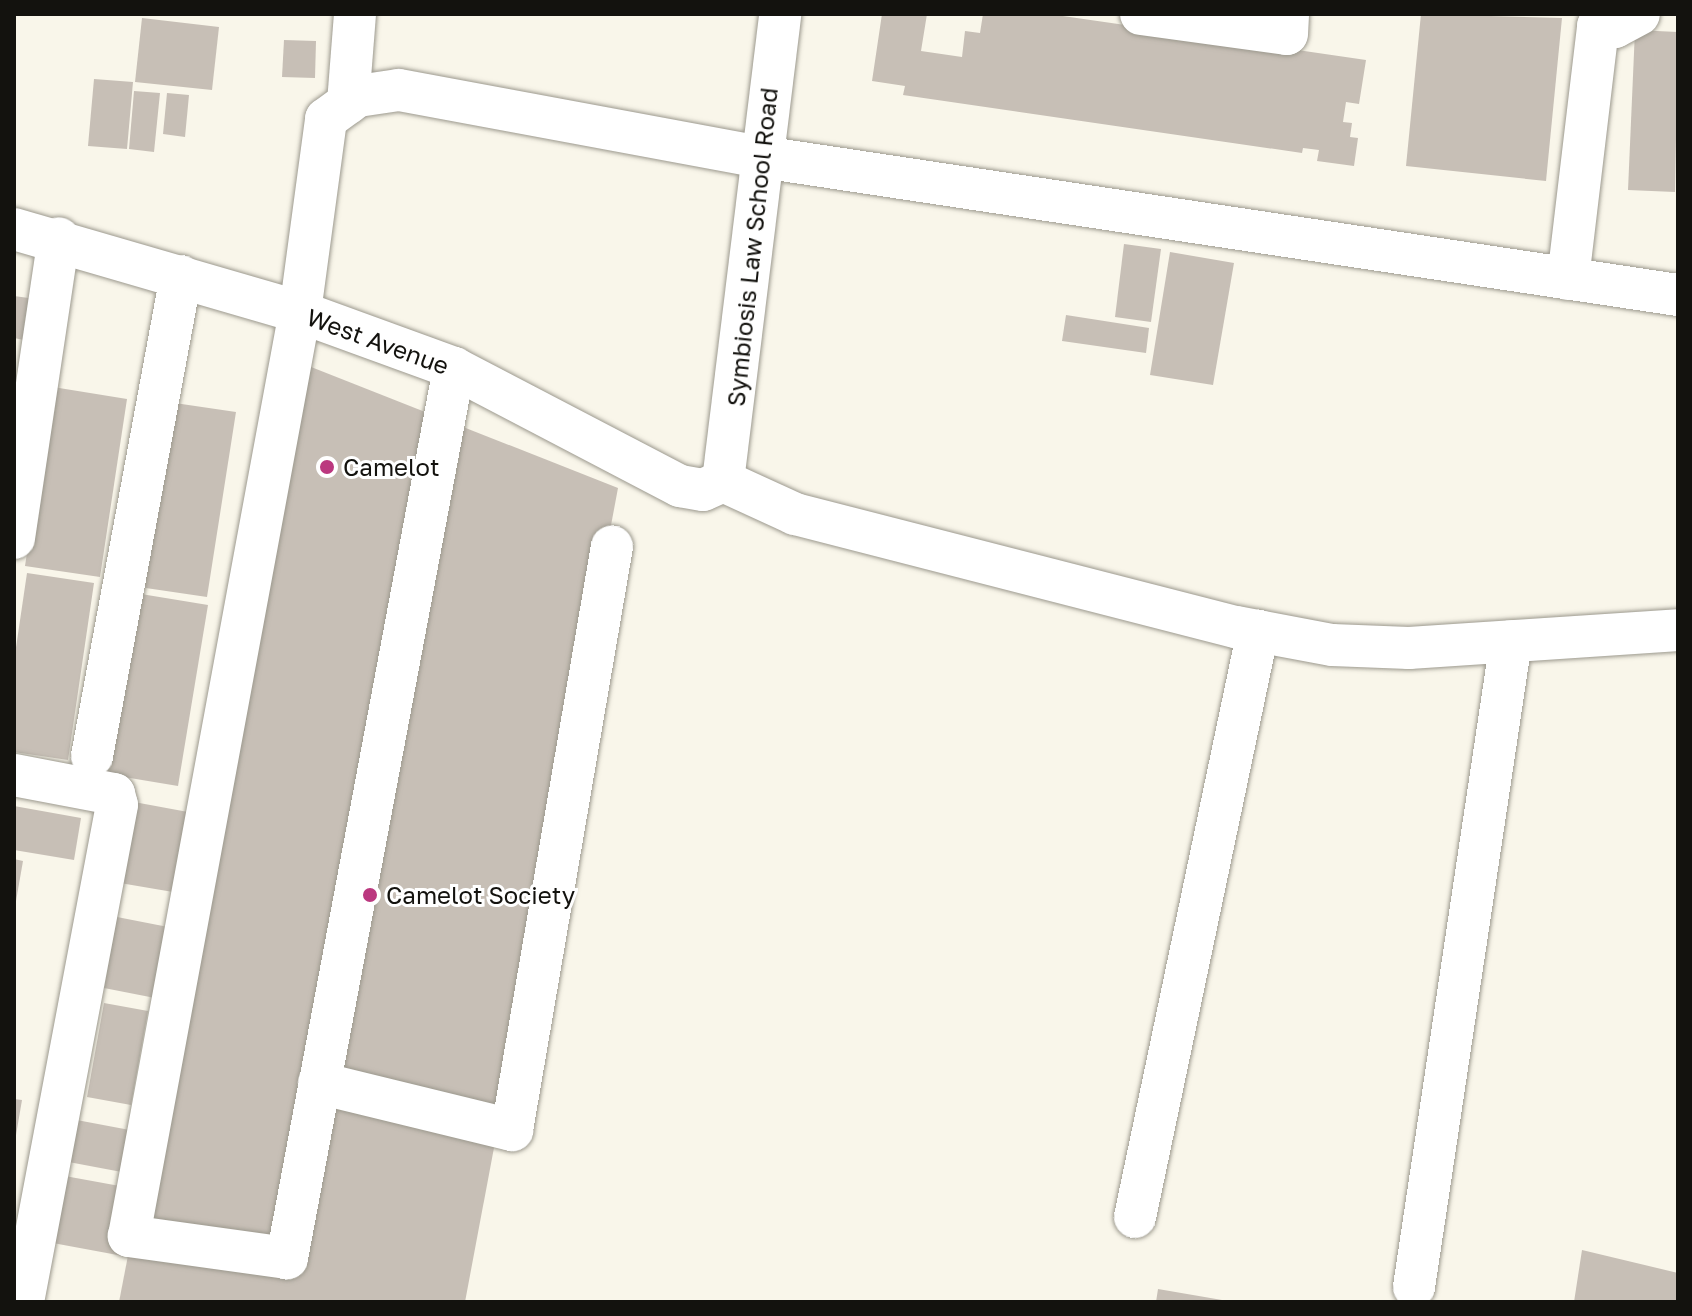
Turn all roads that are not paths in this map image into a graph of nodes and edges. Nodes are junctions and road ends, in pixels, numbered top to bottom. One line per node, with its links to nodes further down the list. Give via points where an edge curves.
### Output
1 (355, 14): 7 (street)
2 (780, 14): 8 (street, Symbiosis Law School Road)
3 (1141, 14): 6 (street)
4 (1288, 14): 6 (street, via 1287,34)
5 (1639, 14): 12 (street, via 1615,27 1598,26)
6 (1192, 18)
7 (348, 103): 8 (street, via 358,96 399,90); 14 (street, via 326,119)
8 (762, 157): 12 (street); 16 (street, Symbiosis Law School Road)
9 (14, 229): 10 (street, West Avenue)
10 (59, 238): 11 (street, West Avenue); 17 (street)
11 (181, 276): 14 (street, West Avenue); 22 (street)
12 (1568, 279): 13 (street)
13 (1678, 295)
14 (300, 312): 15 (street, West Avenue); 24 (street, via 129,1236 287,1258)
15 (454, 368): 16 (street, West Avenue, via 680,486 703,490); 24 (street)
16 (723, 481): 20 (street, via 795,514)
17 (14, 538)
18 (612, 546): 24 (street, via 512,1130)
19 (1678, 630): 21 (street)
20 (1258, 631): 21 (street, via 1332,645 1378,647); 25 (street)
21 (1511, 641): 26 (street)
22 (92, 756)
23 (14, 775): 27 (street, via 114,794 117,805)
24 (319, 1083)
25 (1135, 1217)
26 (1414, 1287)
27 (23, 1302)

